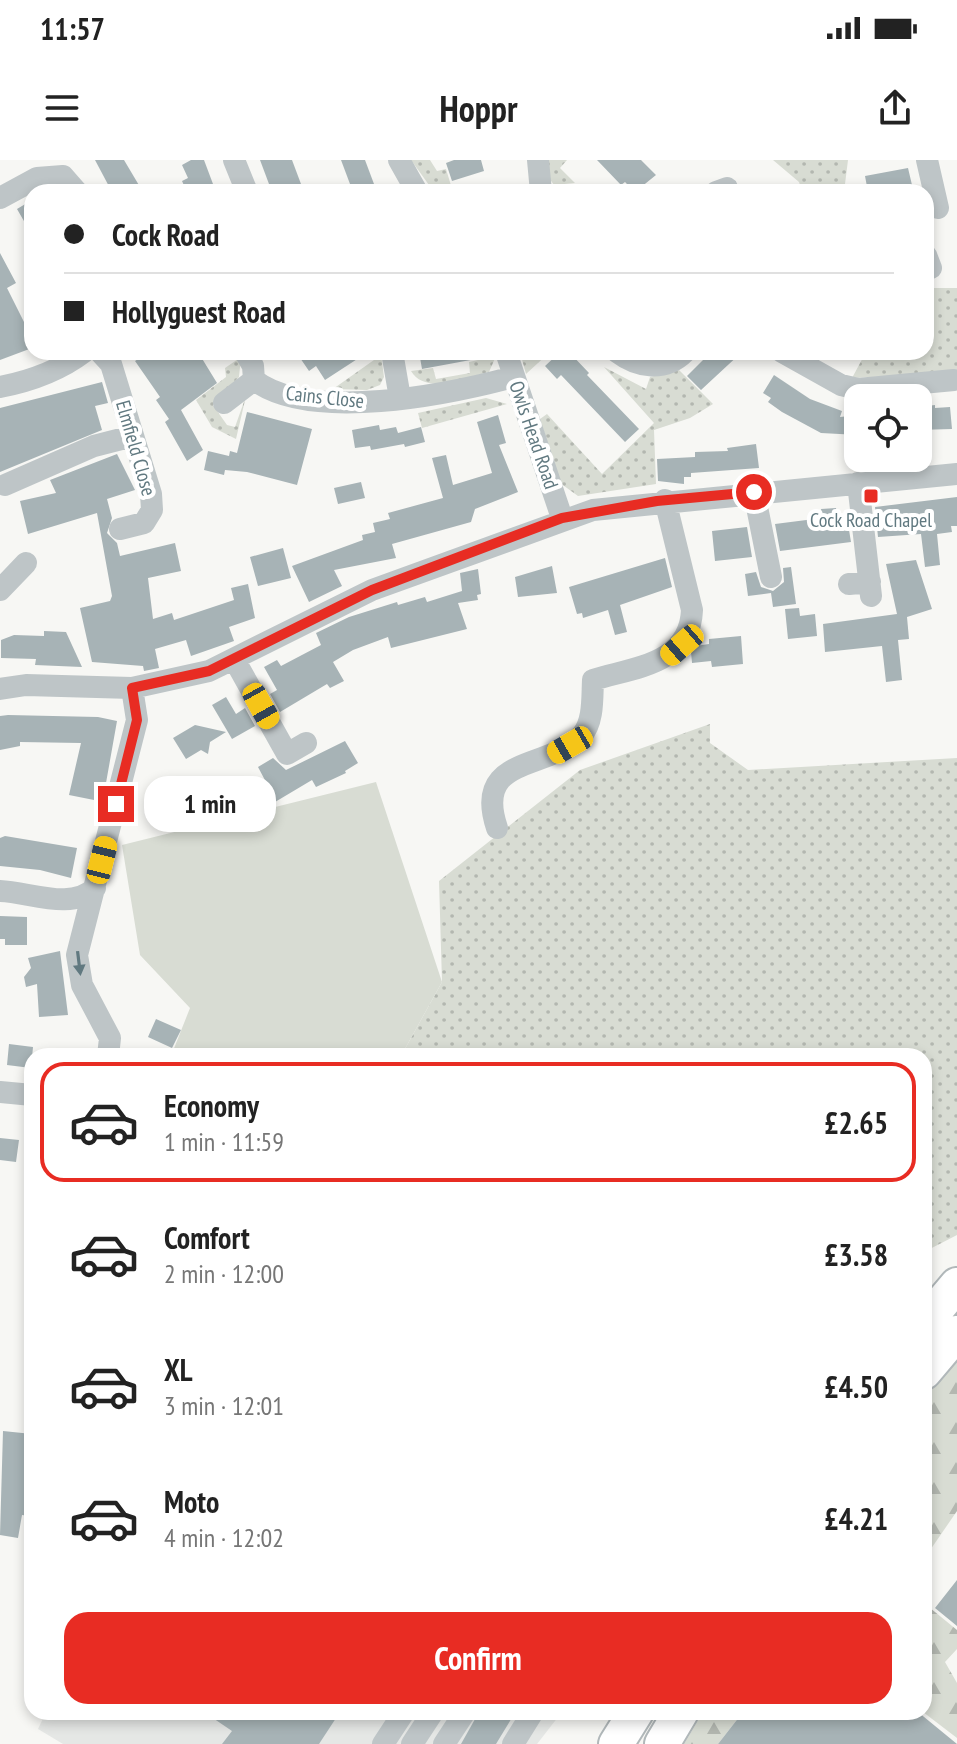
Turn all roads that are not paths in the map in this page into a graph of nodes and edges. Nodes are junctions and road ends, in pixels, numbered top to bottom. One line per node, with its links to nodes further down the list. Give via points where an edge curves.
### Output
1 (234, 160): 7 (street)
2 (399, 160): 8 (street)
3 (538, 160): 9 (street)
4 (927, 160): 10 (street)
5 (70, 176): 6 (street)
6 (26, 184)
7 (244, 184)
8 (412, 184)
9 (540, 184)
10 (933, 184)
11 (24, 185): 13 (street)
12 (934, 187): 14 (street)
13 (0, 198)
14 (940, 210)
15 (73, 360): 26 (street, via 29,381)
16 (107, 360): 29 (street, Elmfield Close)
17 (250, 360): 24 (street)
18 (393, 360): 27 (street)
19 (508, 360): 23 (street, Owls Head Road)
20 (630, 360): 21 (street, via 653,366)
21 (674, 360)
22 (798, 360): 25 (street, via 858,389)
23 (513, 377): 27 (street, Cains Close, via 455,393); 35 (street, Owls Head Road)
24 (254, 380): 27 (street, Cains Close, via 269,391 315,399 372,403); 28 (street)
25 (954, 380)
26 (0, 387)
27 (400, 398)
28 (224, 403)
29 (133, 436): 32 (street, via 94,446); 36 (street, Elmfield Close, via 152,510 144,523)
30 (957, 474): 31 (street)
31 (858, 483): 33 (street); 39 (street)
32 (5, 485)
33 (754, 492): 34 (street); 38 (street)
34 (665, 500): 35 (street); 45 (street, via 692,629 670,656 593,680 584,733 555,754 510,768 502,777 492,807)
35 (562, 518): 41 (street, via 372,590)
36 (120, 529)
37 (26, 563): 40 (street)
38 (771, 577)
39 (863, 587)
40 (0, 590)
41 (234, 659): 42 (street, via 209,671); 44 (street, via 287,754)
42 (132, 688): 43 (street); 46 (street, via 137,720)
43 (0, 689)
44 (306, 743)
45 (497, 828)
46 (95, 888): 47 (street, via 73,900); 48 (street, one-way to 48, via 77,955 82,985)
47 (0, 891)
48 (112, 1048)
49 (0, 1092): 50 (street)
50 (24, 1094)
51 (957, 1285): 52 (highway)
52 (932, 1315)
53 (957, 1333): 54 (highway)
54 (932, 1363)
55 (399, 1720): 62 (street)
56 (428, 1720): 63 (street)
57 (460, 1720): 64 (street)
58 (516, 1720): 65 (street)
59 (528, 1720): 66 (street)
60 (631, 1720): 67 (highway)
61 (676, 1720): 68 (highway)
62 (383, 1744)
63 (412, 1744)
64 (444, 1744)
65 (502, 1744)
66 (513, 1744)
67 (616, 1744)
68 (662, 1744)

